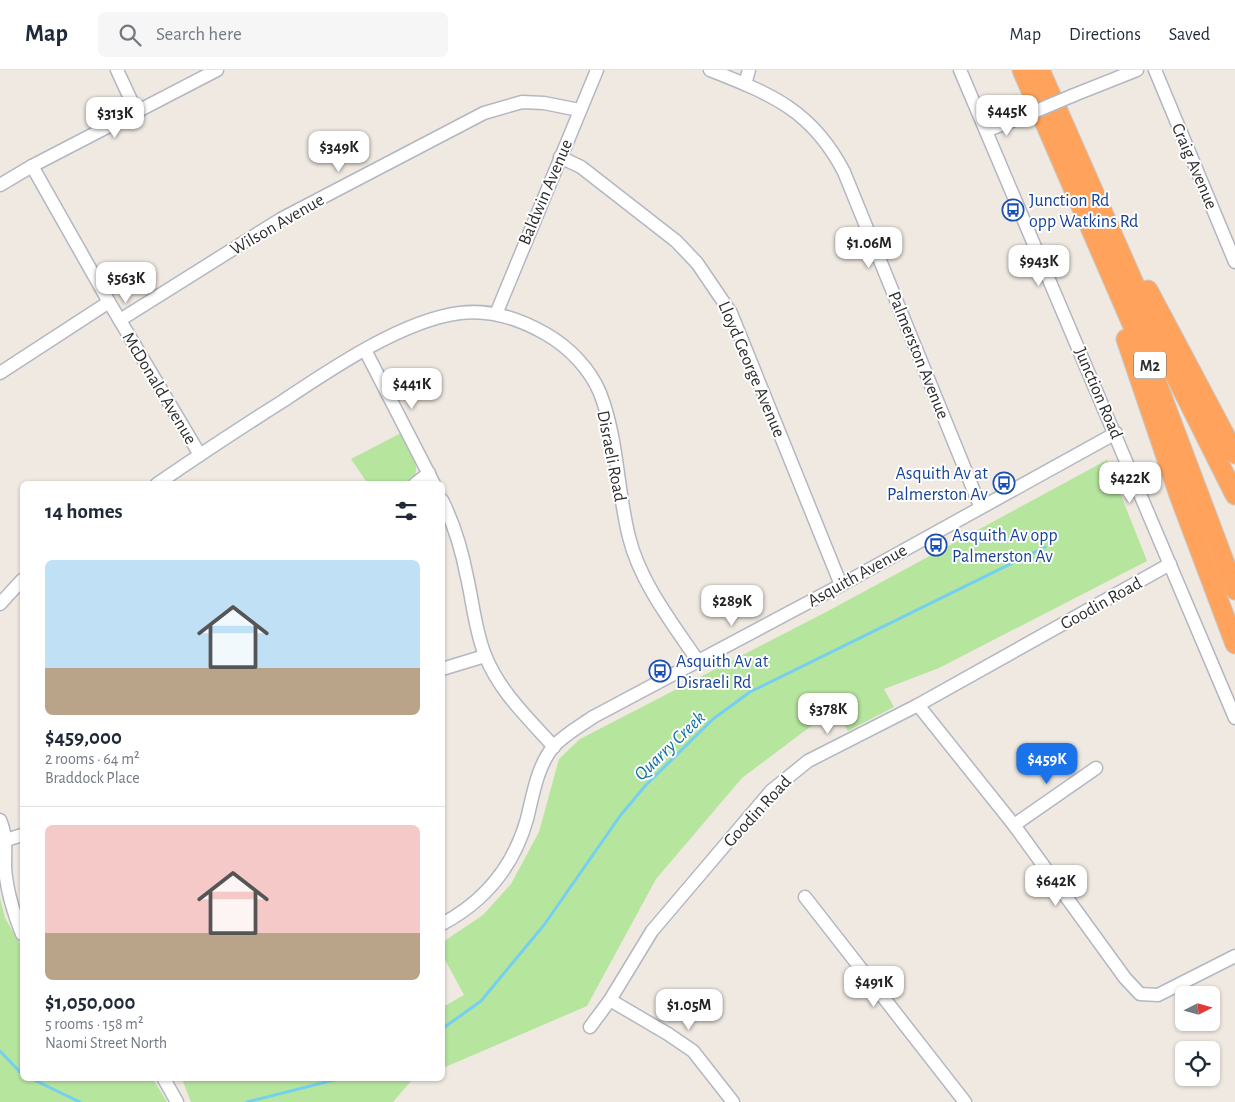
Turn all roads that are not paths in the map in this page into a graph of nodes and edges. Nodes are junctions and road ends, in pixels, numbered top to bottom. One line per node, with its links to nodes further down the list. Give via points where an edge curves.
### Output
1 (117, 70): 13 (street)
2 (218, 70): 13 (street)
3 (597, 70): 12 (street, Baldwin Avenue)
4 (710, 70): 11 (street, Palmerston Avenue)
5 (749, 70): 11 (street)
6 (960, 70): 14 (street, Junction Road)
7 (1022, 70): 15 (highway, M2)
8 (1040, 70): 18 (highway, M2)
9 (1137, 70): 14 (street, bridge)
10 (1155, 70): 20 (street, Craig Avenue)
11 (746, 84): 32 (street, Palmerston Avenue, via 801,114 832,150 844,172)
12 (579, 110): 16 (street, Baldwin Avenue); 23 (street, Wilson Avenue, via 544,102 522,102 484,113 281,219)
13 (137, 113): 17 (street)
14 (988, 130): 26 (street, Junction Road)
15 (1054, 144): 37 (highway, M2, via 1154,375); 39 (highway)
16 (560, 158): 22 (street, Baldwin Avenue); 36 (street, Lloyd George Avenue, via 581,167 676,241 716,289 731,313)
17 (32, 166): 19 (street); 21 (street, McDonald Avenue)
18 (1084, 173): 28 (highway); 31 (highway, M2, via 1170,365)
19 (0, 186)
20 (1235, 262)
21 (109, 302): 23 (street, McDonald Avenue); 25 (street)
22 (496, 314): 24 (street, Disraeli Road, via 462,313 429,319); 41 (street, Disraeli Road, via 528,324 555,339 580,361 599,392 611,431 629,540 647,582)
23 (120, 320): 27 (street, McDonald Avenue)
24 (365, 350): 27 (street, Disraeli Road); 29 (street)
25 (0, 373)
26 (1116, 433): 32 (street, Asquith Avenue); 34 (street, Junction Road)
27 (200, 454): 30 (street, Disraeli Road)
28 (1235, 454)
29 (432, 478)
30 (161, 481)
31 (1235, 494)
32 (980, 506): 36 (street, Asquith Avenue)
33 (445, 508): 40 (street, via 467,576 475,623)
34 (1170, 564): 43 (street, Goodin Road); 44 (street, Junction Road)
35 (20, 582): 38 (street)
36 (841, 585): 41 (street, Asquith Avenue)
37 (1235, 590)
38 (2, 597)
39 (1235, 644)
40 (485, 656): 42 (street); 45 (street, via 513,702)
41 (698, 661): 45 (street, Asquith Avenue, via 593,718)
42 (445, 668)
43 (918, 704): 48 (street); 55 (street, Goodin Road, via 808,760 771,791 652,931)
44 (1235, 718)
45 (554, 747): 52 (street, Asquith Avenue, via 540,772 522,835 502,874 476,902)
46 (1096, 768): 48 (street)
47 (0, 820): 50 (street)
48 (1014, 825): 54 (street, via 1140,994 1158,995)
49 (20, 836): 50 (street)
50 (6, 840): 53 (street, via 5,868)
51 (805, 897): 60 (street)
52 (445, 922)
53 (20, 929)
54 (1235, 956)
55 (610, 1000): 56 (street, Goodin Road); 59 (street, via 693,1051)
56 (590, 1027)
57 (165, 1081): 58 (street)
58 (177, 1102)
59 (733, 1102)
60 (965, 1102)

